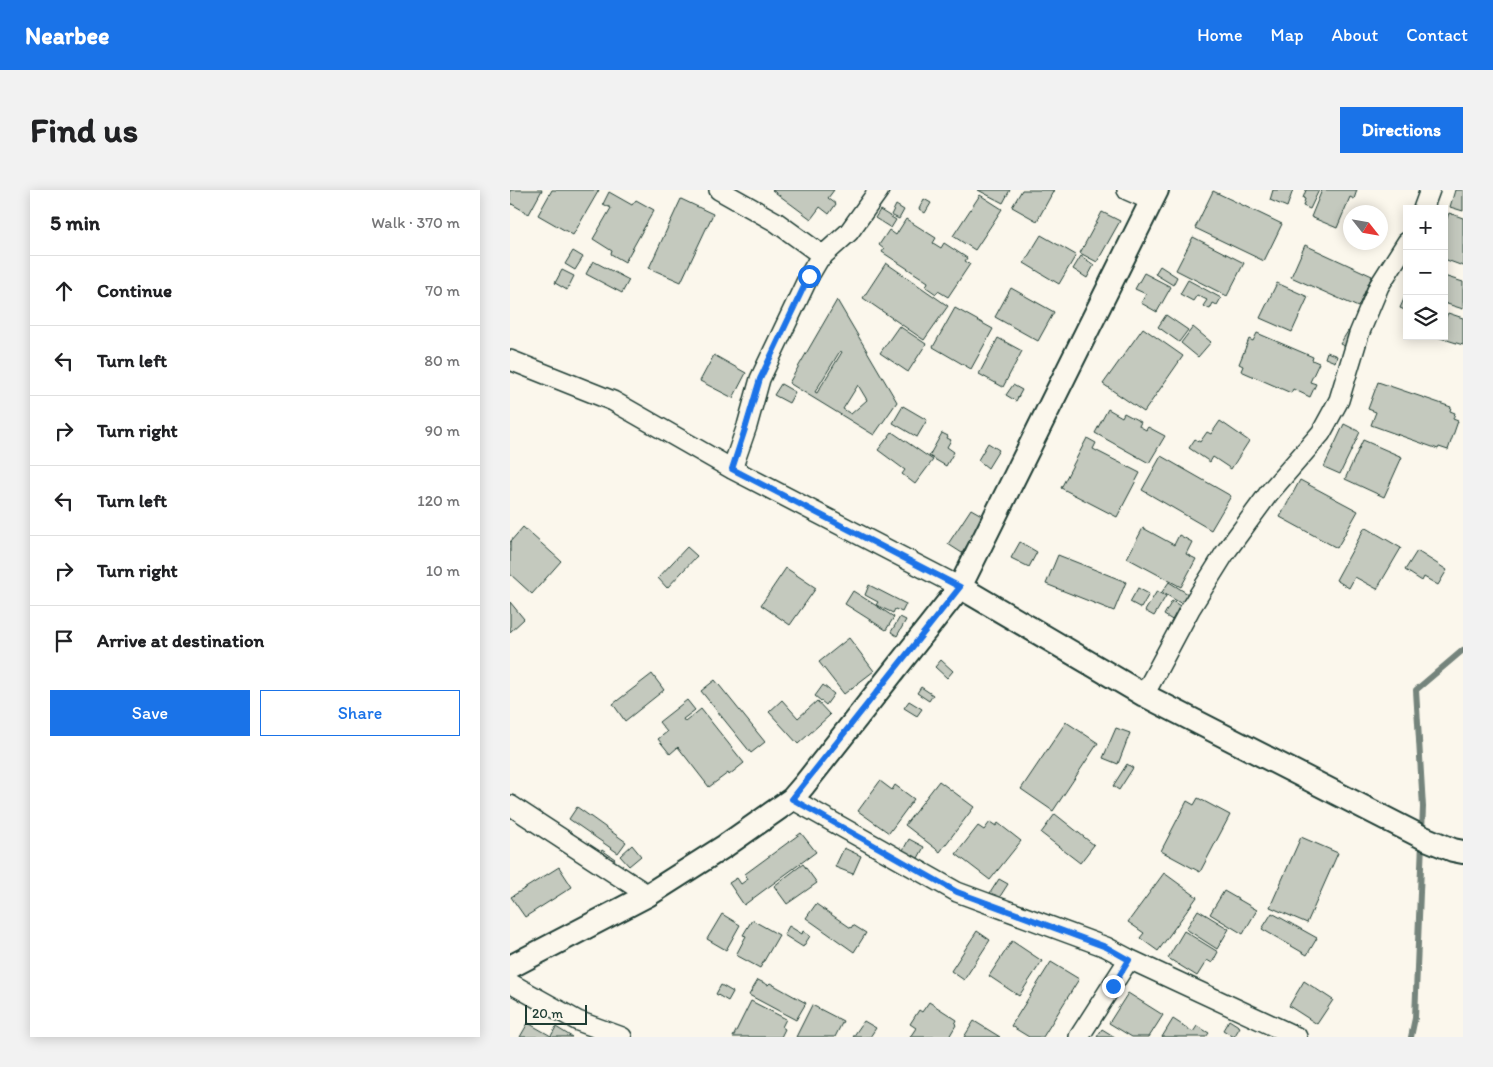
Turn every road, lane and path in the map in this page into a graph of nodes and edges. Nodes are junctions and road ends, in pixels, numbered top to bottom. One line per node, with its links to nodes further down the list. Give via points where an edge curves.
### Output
1 (719, 190): 8 (street, via 776,222)
2 (879, 190): 8 (street, via 849,232)
3 (1127, 190): 5 (street)
4 (1430, 190): 6 (street)
5 (1154, 195): 11 (street)
6 (1424, 205)
7 (1403, 248): 12 (street, via 1379,286 1359,334 1339,400 1321,433 1269,493 1225,554 1190,609)
8 (823, 256): 10 (street, via 809,276 760,379)
9 (510, 360): 10 (street, via 613,401)
10 (732, 469): 11 (street)
11 (960, 587): 12 (street); 13 (street)
12 (1144, 695): 15 (street, via 1424,838)
13 (792, 799): 16 (street); 17 (street, via 957,892 1106,947)
14 (510, 806): 16 (street)
15 (1463, 852)
16 (648, 895): 18 (street)
17 (1129, 960): 21 (street); 22 (street)
18 (510, 967)
19 (510, 984): 20 (street, via 578,1021)
20 (622, 1037)
21 (1079, 1037)
22 (1297, 1037)

